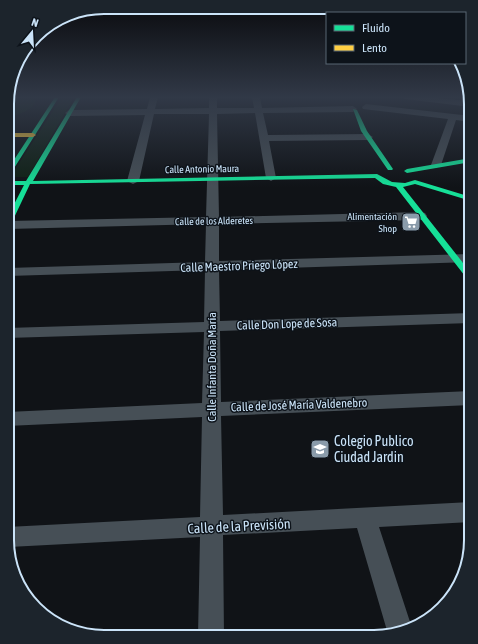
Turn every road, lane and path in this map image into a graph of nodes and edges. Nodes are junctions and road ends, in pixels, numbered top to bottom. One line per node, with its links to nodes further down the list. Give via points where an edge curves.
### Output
1 (38, 127): 8 (main road)
2 (62, 127): 22 (main road)
3 (146, 127): 20 (street)
4 (213, 127): 19 (street, Calle Infanta Doña María)
5 (262, 127): 11 (street)
6 (363, 127): 10 (main road)
7 (449, 127): 14 (street)
8 (33, 135): 9 (main road); 13 (main road)
9 (14, 136)
10 (368, 137): 11 (street); 15 (main road)
11 (264, 138): 18 (street)
12 (464, 161): 14 (main road)
13 (14, 164)
14 (436, 165): 16 (main road)
15 (390, 169): 16 (main road); 17 (main road, via 380,171)
16 (407, 171): 21 (main road, via 416,176)
17 (377, 176): 18 (main road, Calle Antonio Maura); 24 (main road, via 382,181)
18 (271, 178): 19 (main road, Calle Antonio Maura)
19 (212, 180): 20 (main road, Calle Antonio Maura); 28 (street, Calle Infanta Doña María)
20 (133, 181): 22 (main road, Calle Antonio Maura)
21 (416, 182): 24 (main road); 25 (main road)
22 (28, 183): 23 (main road, Calle Antonio Maura); 26 (main road)
23 (14, 184)
24 (398, 185): 27 (main road)
25 (464, 197)
26 (14, 210)
27 (420, 216): 28 (street, Calle de los Alderetes); 31 (main road)
28 (212, 221): 29 (street, Calle de los Alderetes); 32 (street, Calle Infanta Doña María)
29 (14, 225)
30 (464, 258): 31 (street, Calle Maestro Priego López)
31 (456, 259): 32 (street, Calle Maestro Priego López); 33 (main road)
32 (212, 266): 34 (street, Calle Maestro Priego López); 36 (street, Calle Infanta Doña María)
33 (464, 269)
34 (14, 272)
35 (464, 318): 36 (street, Calle Don Lope de Sosa)
36 (212, 327): 37 (street, Calle Don Lope de Sosa); 39 (street, Calle Infanta Doña María)
37 (14, 334)
38 (464, 398): 39 (street, Calle de José María Valdenebro)
39 (212, 409): 40 (street, Calle de José María Valdenebro); 43 (street, Calle Infanta Doña María)
40 (14, 419)
41 (464, 512): 42 (street, Calle de la Previsión)
42 (365, 518): 43 (street, Calle de la Previsión); 45 (street)
43 (212, 527): 44 (street, Calle de la Previsión); 46 (street, Calle Infanta Doña María)
44 (14, 538)
45 (399, 626)
46 (211, 630)

